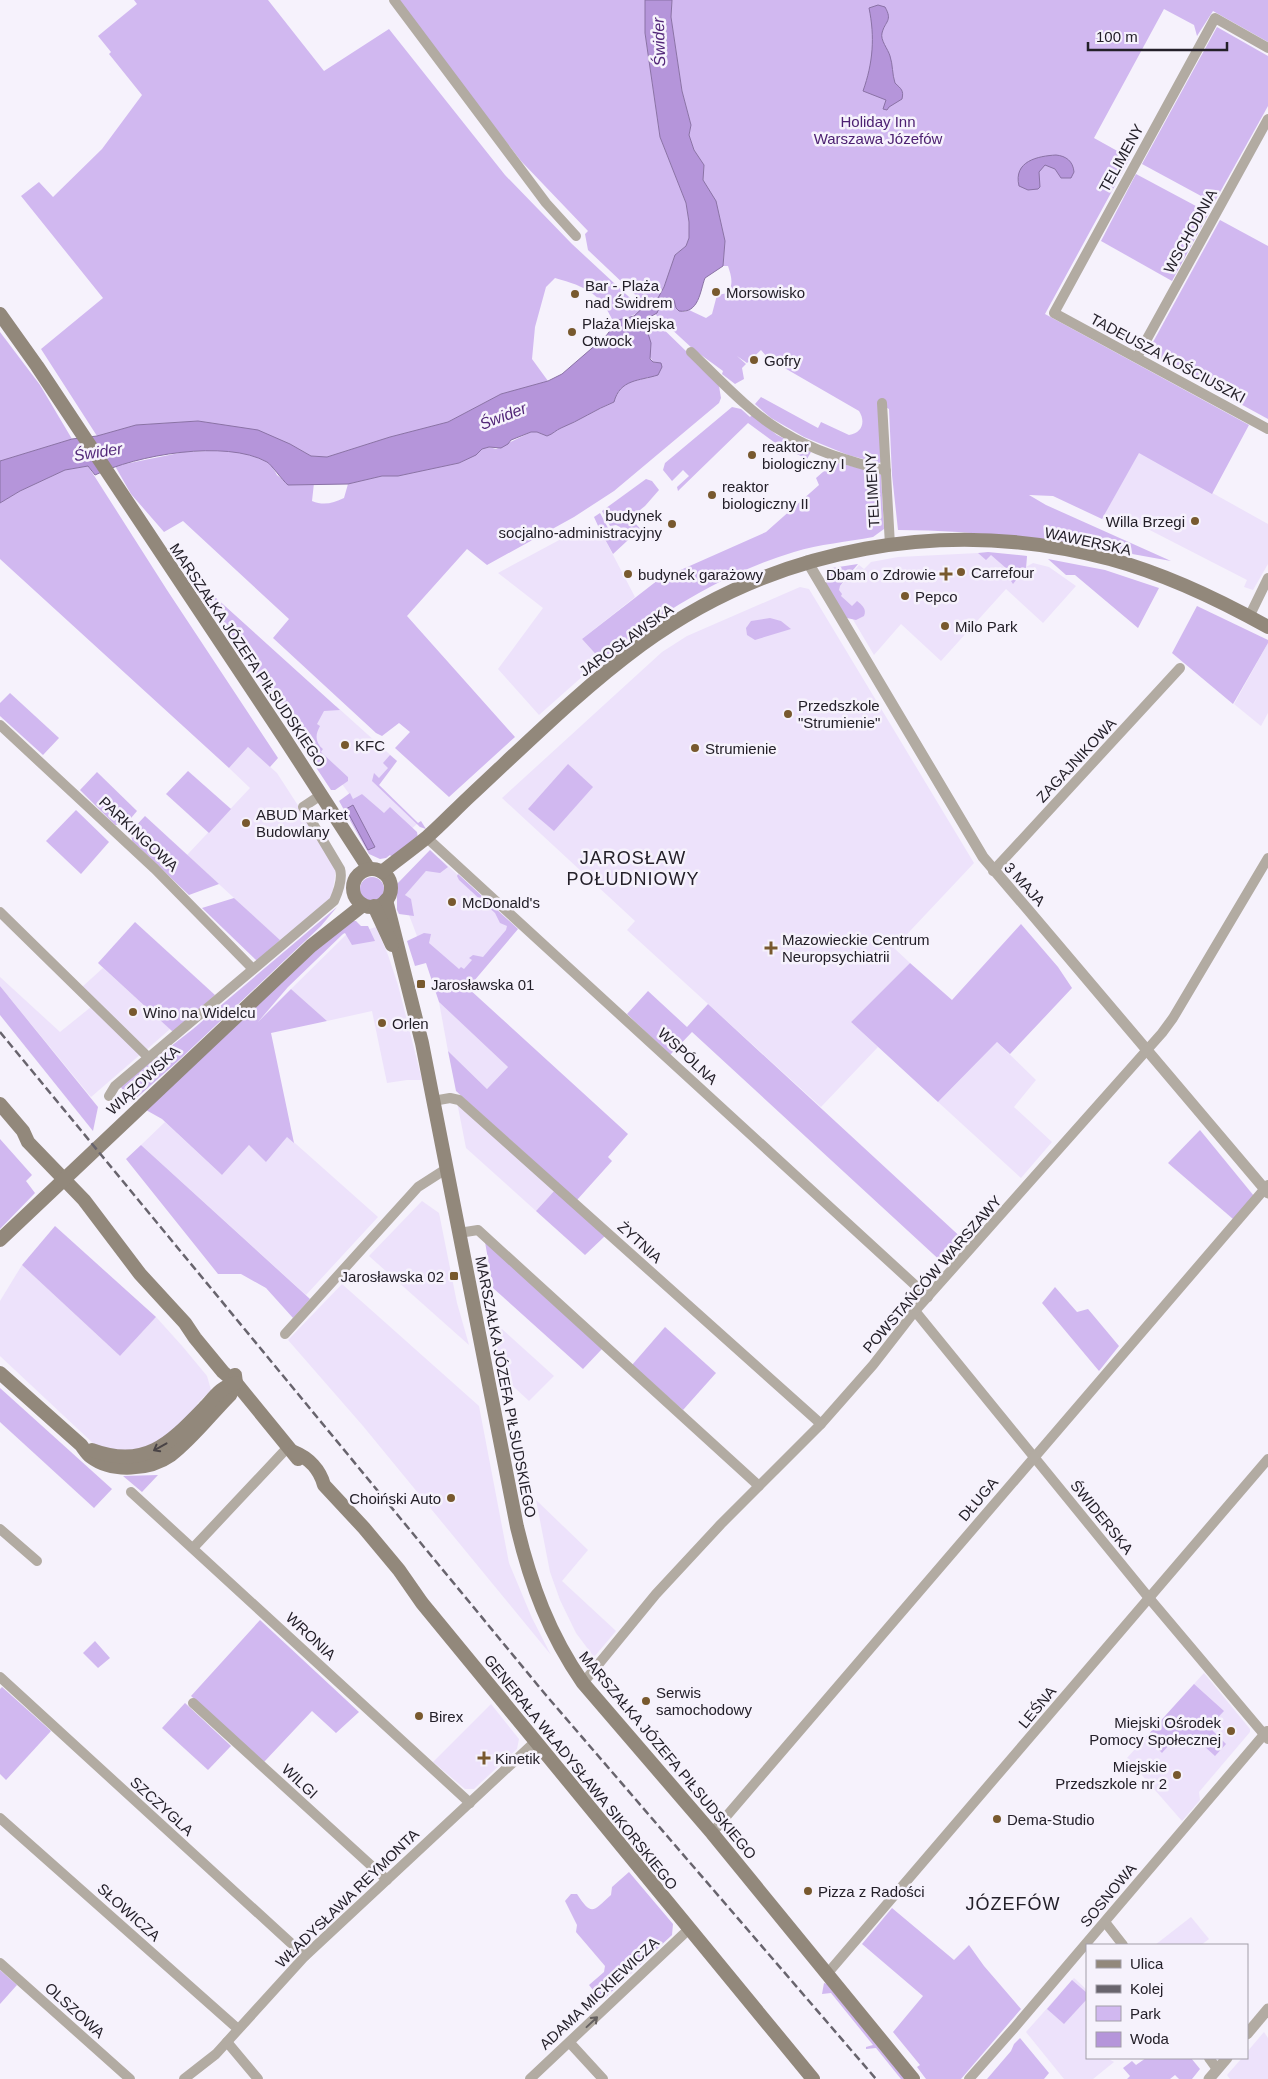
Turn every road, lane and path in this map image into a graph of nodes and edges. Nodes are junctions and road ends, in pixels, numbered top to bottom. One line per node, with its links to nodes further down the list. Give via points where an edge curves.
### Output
1 (394, 0): 4 (street, via 556,216)
2 (1268, 48): 5 (street, TELIMENY, via 1215,18)
3 (1268, 119): 8 (street, WSCHODNIA)
4 (576, 236)
5 (1054, 313): 8 (street, TADEUSZA KOŚCIUSZKI)
6 (0, 314): 19 (main road, MARSZAŁKA JÓZEFA PIŁSUDSKIEGO, via 38,366)
7 (691, 352): 11 (street, via 755,412 782,432 824,453)
8 (1137, 357): 10 (street, TADEUSZA KOŚCIUSZKI)
9 (882, 403): 11 (street, TELIMENY)
10 (1268, 429)
11 (886, 472): 12 (street, TELIMENY)
12 (890, 545): 13 (main road, JAROSŁAWSKA); 15 (main road, WAWERSKA, via 968,540 1078,552 1144,570)
13 (807, 561): 20 (main road, JAROSŁAWSKA, via 721,597 643,644 567,706); 22 (street, 3 MAJA, via 946,797)
14 (1268, 578): 15 (street)
15 (1249, 617): 16 (main road, WAWERSKA)
16 (1268, 627)
17 (1180, 668): 22 (street, ZAGAJNIKOWA)
18 (0, 725): 26 (street, PARKINGOWA, via 155,869)
19 (321, 795): 23 (main road, MARSZAŁKA JÓZEFA PIŁSUDSKIEGO); 26 (street, via 304,806 340,869 337,894 323,912)
20 (426, 837): 23 (main road, JAROSŁAWSKA); 36 (street, WSPÓLNA)
21 (1268, 858): 27 (street, POWSTAŃCÓW WARSZAWY, via 1173,1018)
22 (994, 871): 27 (street, 3 MAJA)
23 (374, 874): 24 (main road, via 354,881); 24 (main road, via 390,890)
24 (369, 901): 30 (main road, MARSZAŁKA JÓZEFA PIŁSUDSKIEGO, via 407,983); 35 (main road, WIĄZOWSKA, via 311,946)
25 (0, 912): 28 (street)
26 (253, 969): 28 (street)
27 (1147, 1050): 33 (street, 3 MAJA); 36 (street, POWSTAŃCÓW WARSZAWY)
28 (148, 1057): 29 (street, via 115,1086)
29 (109, 1096)
30 (433, 1101): 32 (main road, MARSZAŁKA JÓZEFA PIŁSUDSKIEGO); 41 (street, ŻYTNIA, via 459,1100)
31 (0, 1104): 40 (main road, GENERAŁA WŁADYSŁAWA SIKORSKIEGO, via 28,1142 63,1176 140,1274)
32 (446, 1169): 34 (main road, MARSZAŁKA JÓZEFA PIŁSUDSKIEGO); 38 (street, via 418,1187)
33 (1267, 1189): 43 (street, DŁUGA)
34 (459, 1233): 45 (street, via 478,1230); 52 (main road, MARSZAŁKA JÓZEFA PIŁSUDSKIEGO, via 525,1562 557,1643)
35 (0, 1240)
36 (928, 1297): 37 (street, POWSTAŃCÓW WARSZAWY)
37 (915, 1311): 41 (street, POWSTAŃCÓW WARSZAWY, via 873,1366); 43 (street, ŚWIDERSKA)
38 (286, 1334)
39 (0, 1373): 40 (main road, via 90,1456 118,1467 131,1468 170,1456 230,1394)
40 (236, 1383): 42 (main road, GENERAŁA WŁADYSŁAWA SIKORSKIEGO)
41 (821, 1424): 45 (street, POWSTAŃCÓW WARSZAWY)
42 (291, 1449): 48 (street); 55 (main road, GENERAŁA WŁADYSŁAWA SIKORSKIEGO, via 312,1477 324,1485 388,1557)
43 (1034, 1456): 50 (street, ŚWIDERSKA); 58 (street, DŁUGA)
44 (1268, 1458): 50 (street, LEŚNA)
45 (759, 1486): 52 (street, POWSTAŃCÓW WARSZAWY, via 656,1594)
46 (131, 1492): 48 (street, WRONIA)
47 (0, 1528): 49 (street)
48 (193, 1548): 56 (street, WRONIA)
49 (37, 1562)
50 (1150, 1598): 54 (street, ŚWIDERSKA); 65 (street, LEŚNA)
51 (0, 1677): 63 (street, SZCZYGLA)
52 (583, 1683): 58 (main road, MARSZAŁKA JÓZEFA PIŁSUDSKIEGO)
53 (193, 1703): 59 (street, WILGI)
54 (1267, 1735): 60 (street, SOSNOWA)
55 (536, 1741): 56 (street, WŁADYSŁAWA REYMONTA); 61 (main road, GENERAŁA WŁADYSŁAWA SIKORSKIEGO)
56 (470, 1802): 59 (street, WŁADYSŁAWA REYMONTA)
57 (0, 1818): 67 (street, SŁOWICZA)
58 (712, 1833): 65 (main road, MARSZAŁKA JÓZEFA PIŁSUDSKIEGO)
59 (386, 1880): 63 (street, WŁADYSŁAWA REYMONTA)
60 (1105, 1922): 62 (street); 81 (street, SOSNOWA)
61 (689, 1929): 70 (street, ADAMA MICKIEWICZA, one-way to 61); 79 (main road, GENERAŁA WŁADYSŁAWA SIKORSKIEGO)
62 (1122, 1944)
63 (305, 1956): 67 (street, WŁADYSŁAWA REYMONTA)
64 (0, 1963): 74 (street, OLSZOWA)
65 (827, 1974): 80 (main road, MARSZAŁKA JÓZEFA PIŁSUDSKIEGO)
66 (1268, 2009): 68 (street)
67 (238, 2029): 69 (street, WŁADYSŁAWA REYMONTA)
68 (1248, 2033)
69 (227, 2042): 75 (street, WŁADYSŁAWA REYMONTA, via 210,2060); 76 (street)
70 (570, 2043): 77 (street, ADAMA MICKIEWICZA); 78 (street)
71 (1210, 2059): 73 (street)
72 (1226, 2059): 73 (street)
73 (1217, 2069): 82 (street)
74 (130, 2079)
75 (184, 2079)
76 (258, 2079)
77 (530, 2079)
78 (603, 2079)
79 (813, 2079)
80 (913, 2079)
81 (968, 2079)
82 (1209, 2079)

